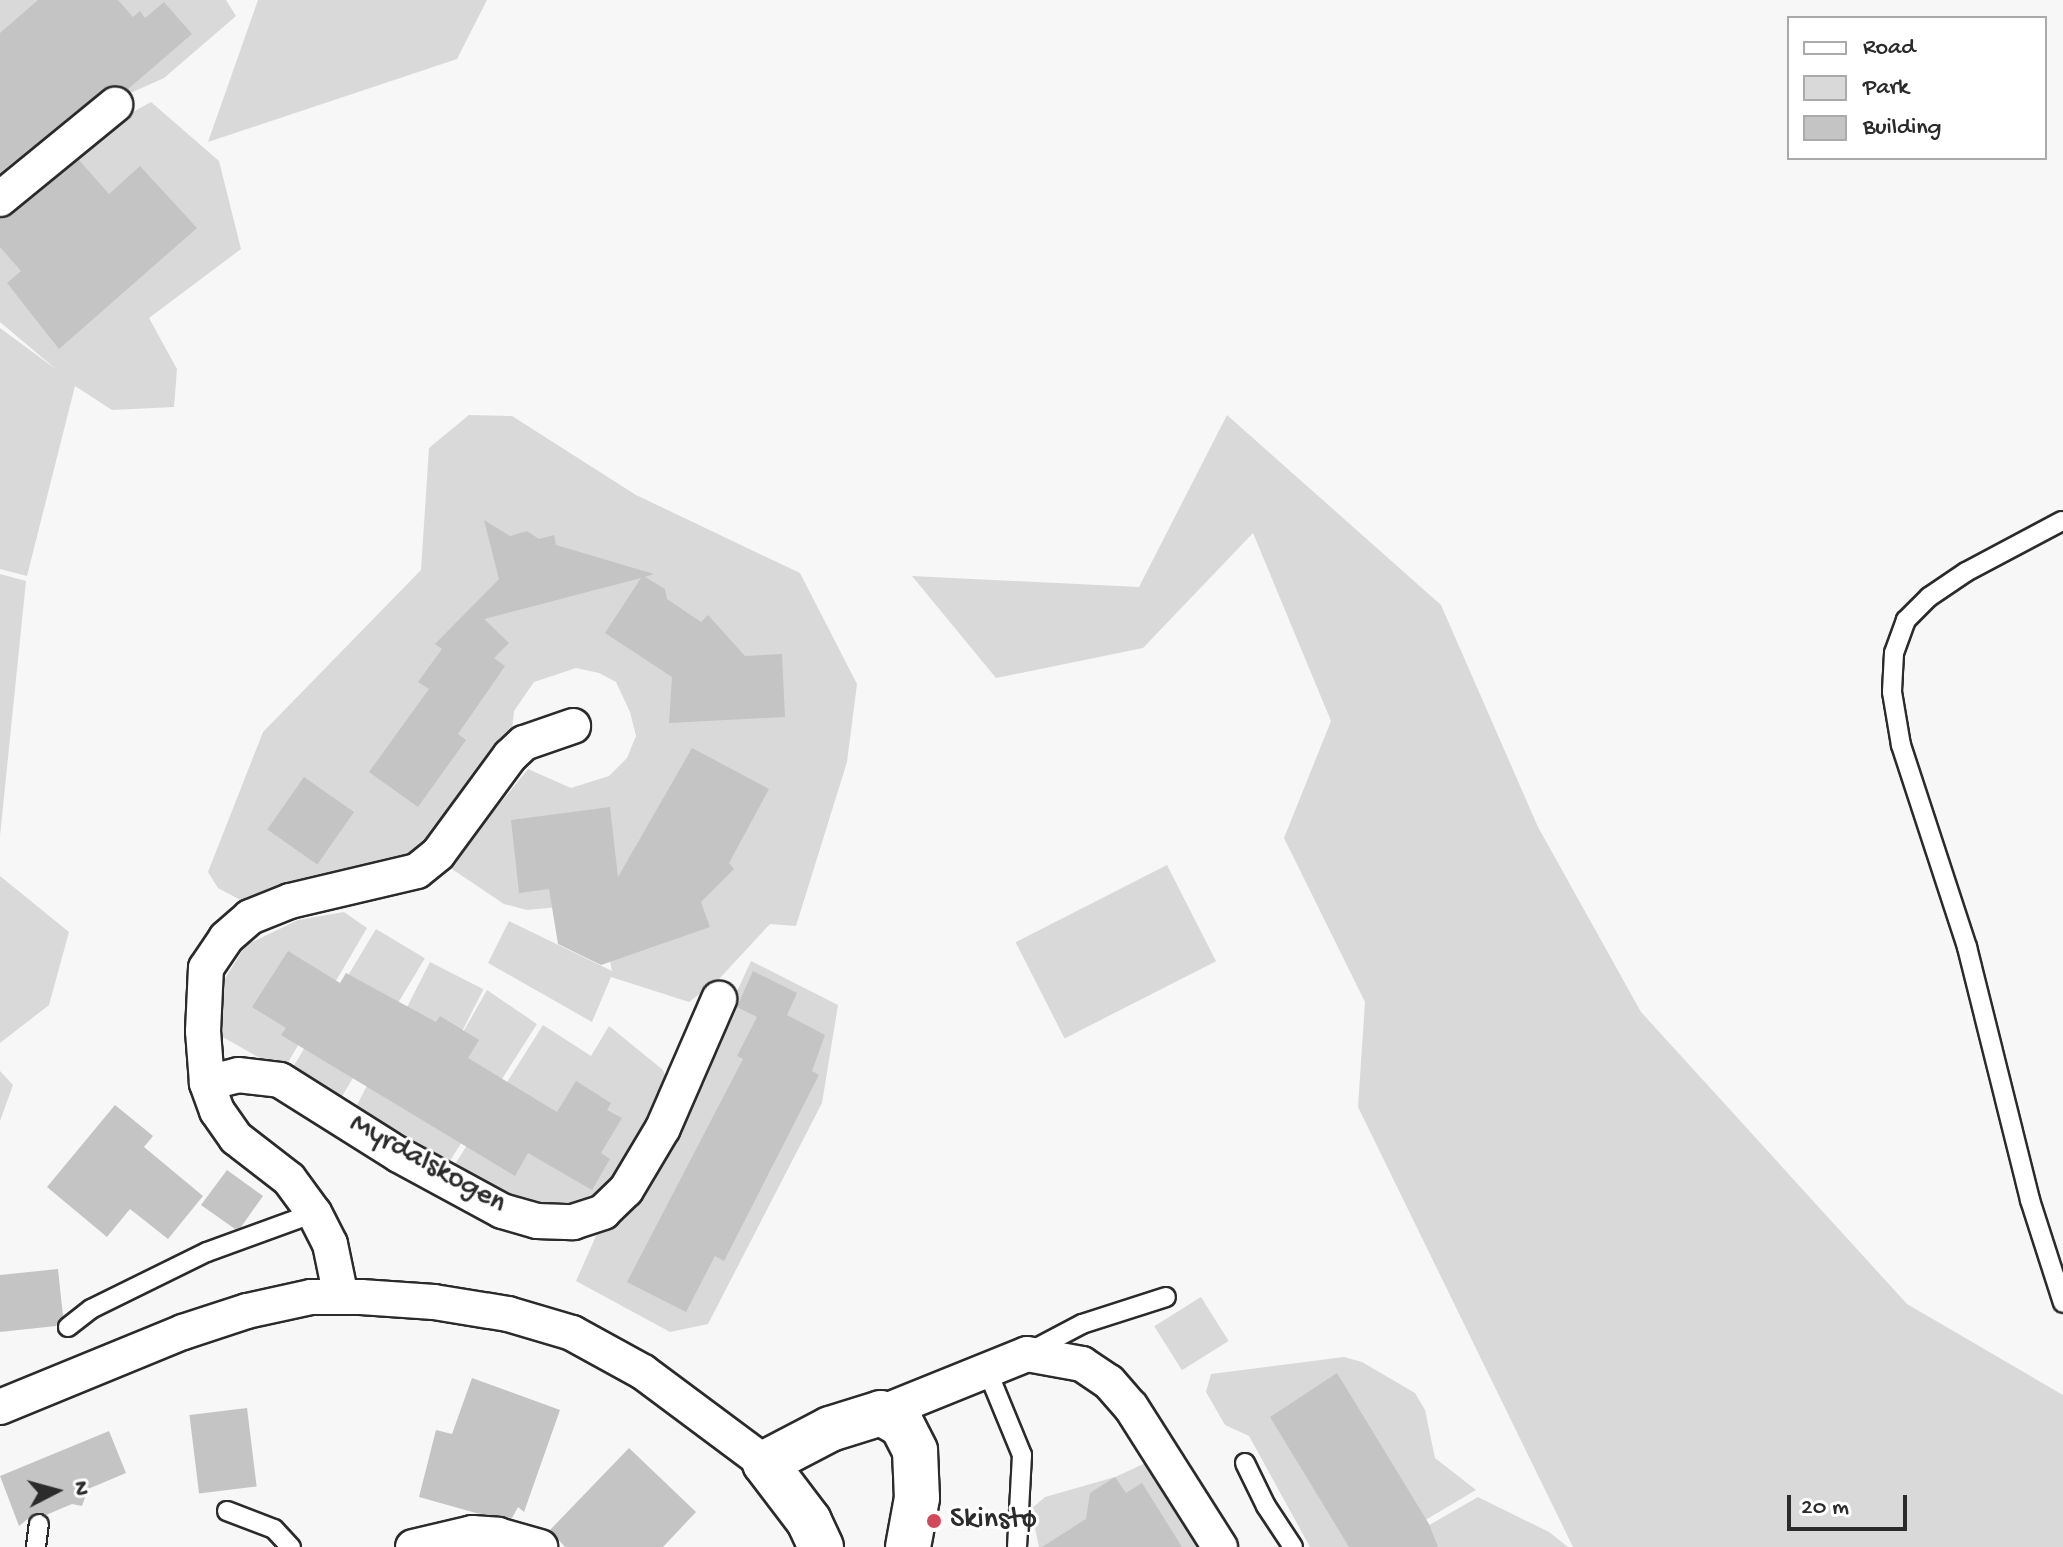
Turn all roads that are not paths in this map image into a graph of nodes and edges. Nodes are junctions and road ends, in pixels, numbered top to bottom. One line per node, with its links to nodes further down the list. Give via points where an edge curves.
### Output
1 (115, 105): 2 (street)
2 (0, 199)
3 (2062, 521): 10 (lane, via 1966,572 1906,620 1894,653 1892,692 1901,745 1967,947 2030,1200)
4 (573, 726): 6 (street, via 524,743 510,756 438,854 417,871 290,901 250,917 226,938 206,968)
5 (719, 999): 6 (street, Myrdalskogen, via 663,1128 626,1190 603,1212 573,1222 537,1221 502,1211 399,1155 280,1080 238,1075)
6 (207, 1083): 7 (street, via 217,1111 236,1138 289,1179)
7 (314, 1213): 8 (street, via 330,1244); 11 (lane, via 207,1252 91,1309)
8 (341, 1297): 14 (street, via 311,1297 247,1311); 16 (street, via 434,1302 508,1314 572,1333 643,1372)
9 (1166, 1297): 12 (lane, via 1082,1324)
10 (2063, 1303)
11 (68, 1327)
12 (1027, 1354): 13 (street); 27 (street, via 1082,1364 1109,1382 1131,1407)
13 (987, 1370): 15 (street); 26 (lane, via 1022,1455)
14 (0, 1407)
15 (881, 1413): 16 (main road, via 830,1429); 25 (main road, via 902,1425 915,1451 917,1498)
16 (765, 1463): 24 (main road, via 809,1521)
17 (1245, 1463): 28 (lane)
18 (227, 1511): 21 (lane, via 274,1529)
19 (39, 1524): 20 (lane)
20 (36, 1547)
21 (291, 1547)
22 (413, 1547): 23 (street, via 472,1533)
23 (540, 1547)
24 (821, 1547)
25 (908, 1547)
26 (1017, 1547)
27 (1220, 1547)
28 (1293, 1547)

